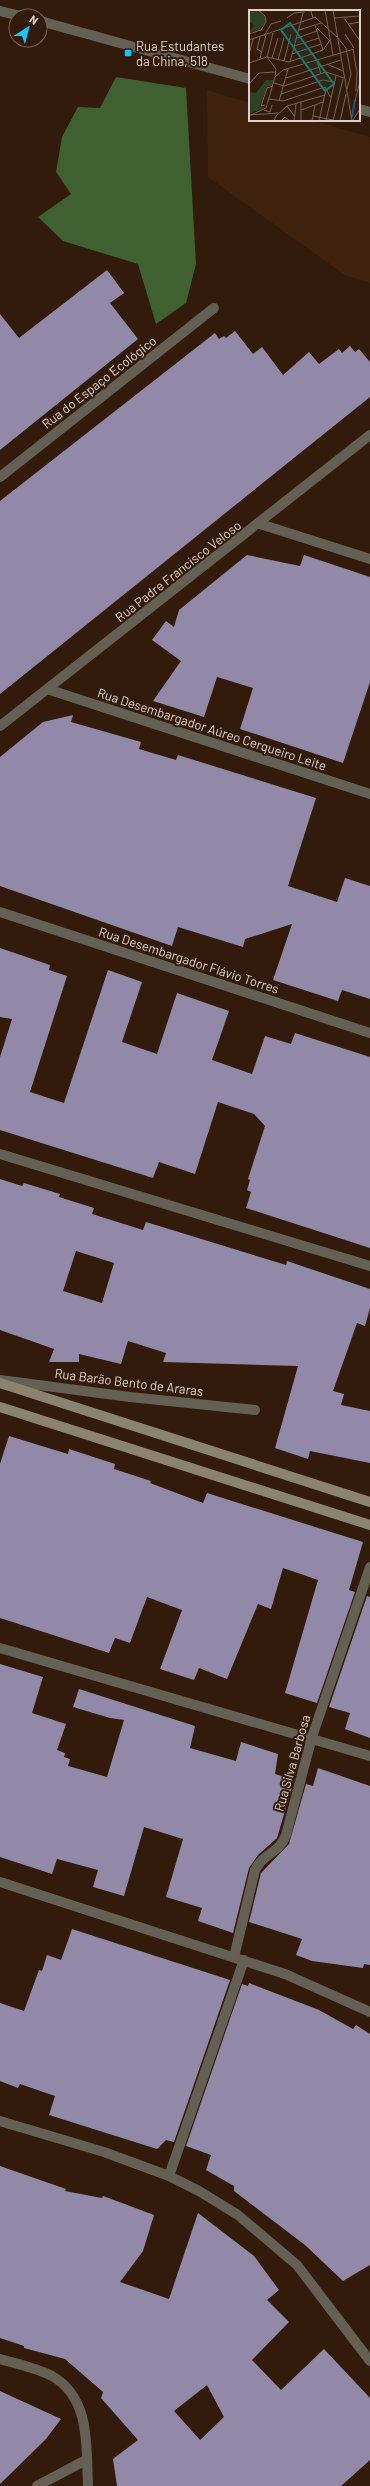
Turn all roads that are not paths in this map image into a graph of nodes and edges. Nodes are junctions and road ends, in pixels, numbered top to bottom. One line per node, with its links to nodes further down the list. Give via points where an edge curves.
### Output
1 (48, 23): 2 (street)
2 (249, 79)
3 (360, 109): 4 (street)
4 (370, 112)
5 (214, 308): 7 (street, Rua do Espaço Ecológico)
6 (370, 436): 8 (street, Rua Padre Francisco Veloso)
7 (0, 477)
8 (260, 524): 9 (street); 10 (street, Rua Padre Francisco Veloso)
9 (370, 559)
10 (47, 689): 11 (street, Rua Padre Francisco Veloso); 12 (street, Rua Desembargador Aúreo Cerqueiro Leite)
11 (0, 726)
12 (370, 794)
13 (0, 912): 14 (street, Rua Desembargador Flávio Torres)
14 (370, 1033)
15 (0, 1154): 16 (street)
16 (370, 1266)
17 (0, 1380): 20 (street, Rua Barão Bento de Araras)
18 (0, 1383): 21 (street)
19 (0, 1407): 22 (street)
20 (255, 1410)
21 (370, 1502)
22 (370, 1525)
23 (370, 1567): 25 (street, Rua Silva Barbosa)
24 (0, 1648): 25 (street)
25 (312, 1737): 26 (street); 28 (street, Rua Silva Barbosa, via 283,1842 274,1852 263,1858 255,1870)
26 (370, 1756)
27 (0, 1882): 28 (street)
28 (234, 1957): 29 (street)
29 (244, 1960): 30 (street, via 305,1982); 32 (street)
30 (370, 2012)
31 (0, 2121): 32 (street, via 104,2152)
32 (169, 2176): 34 (street, via 238,2215 297,2265)
33 (0, 2359): 35 (street, via 51,2376 69,2387 79,2405 85,2428)
34 (370, 2361)
35 (86, 2460): 36 (street); 37 (street)
36 (37, 2486)
37 (88, 2486)

